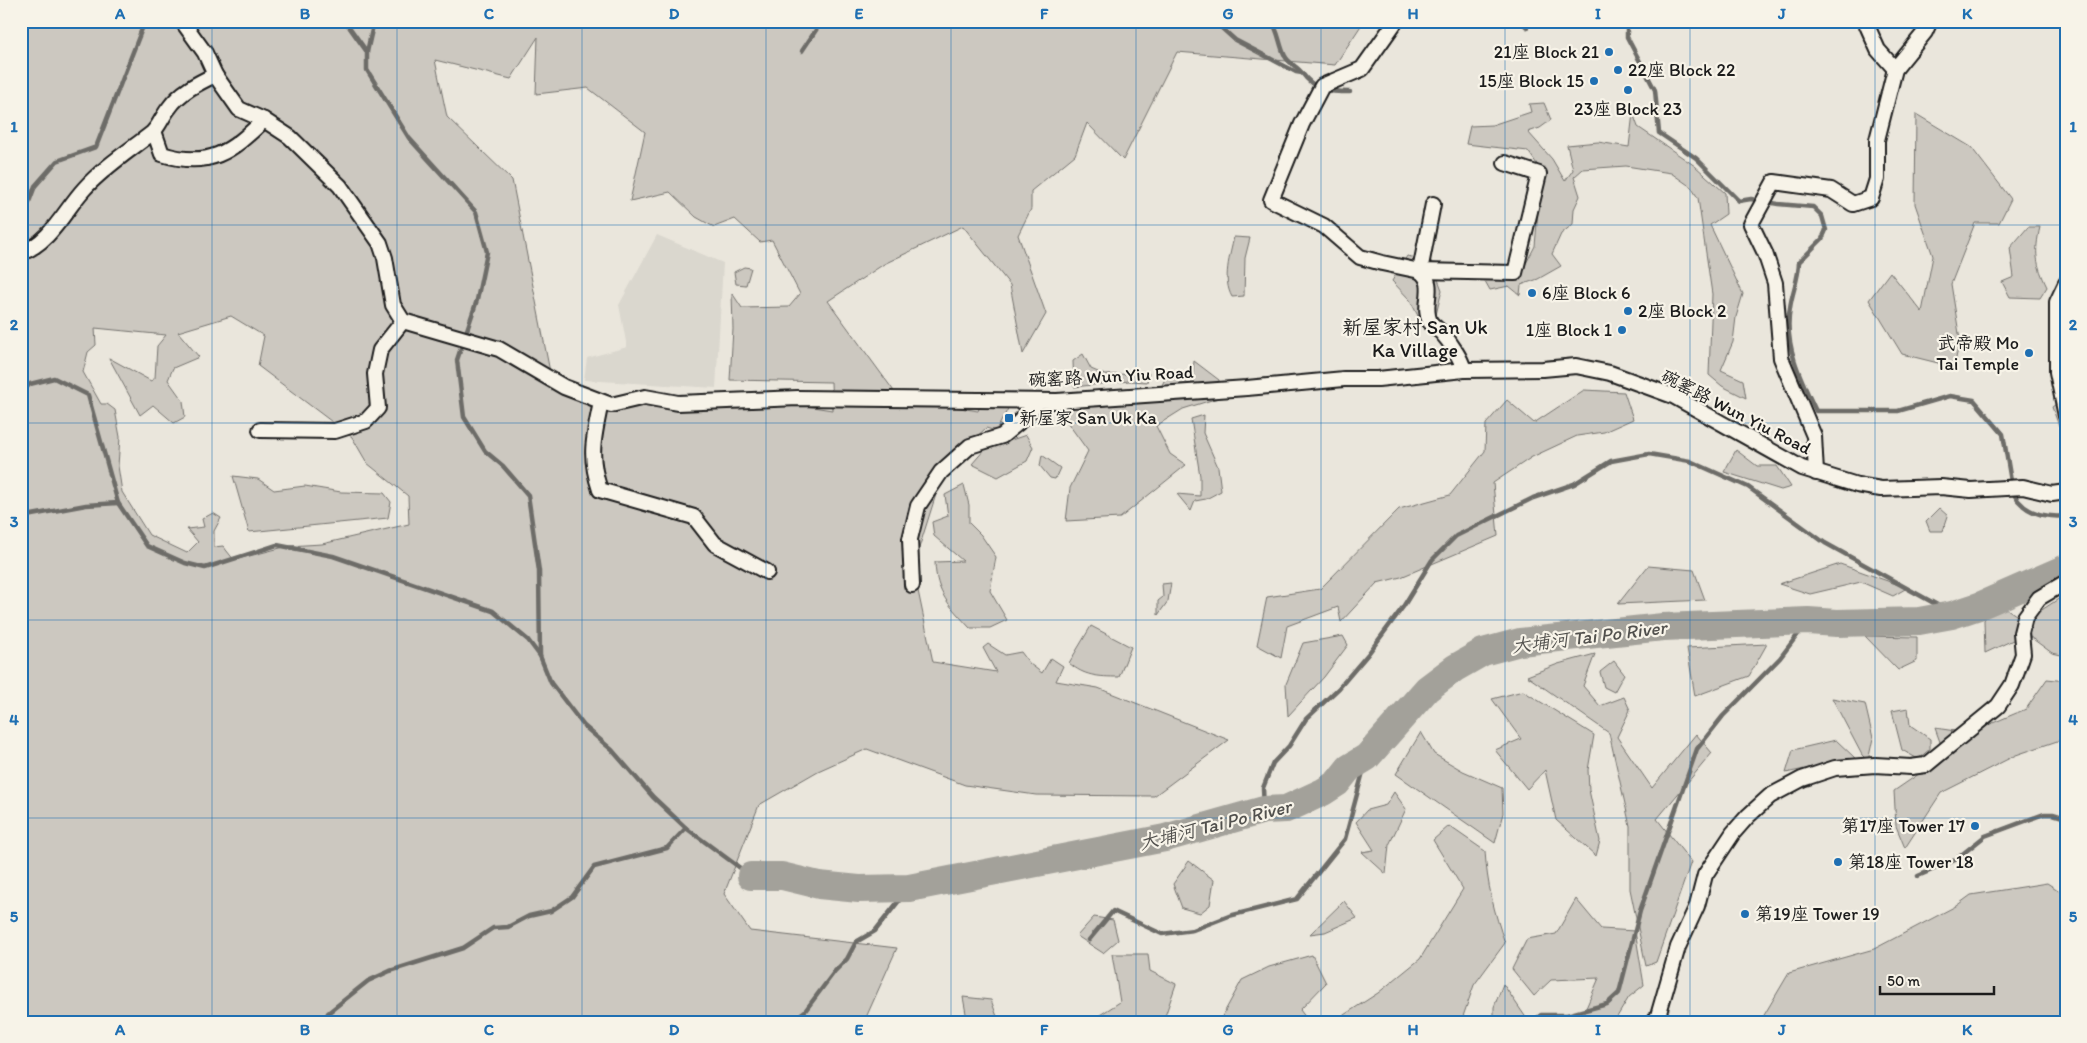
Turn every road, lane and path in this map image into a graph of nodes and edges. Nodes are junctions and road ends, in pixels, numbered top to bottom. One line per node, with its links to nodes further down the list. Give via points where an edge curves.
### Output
1 (182, 21): 6 (street, via 205,53)
2 (1396, 21): 12 (street, via 1362,69 1322,86 1302,124 1271,200 1324,226 1360,257)
3 (1865, 21): 5 (street, via 1878,50)
4 (1930, 21): 5 (street, via 1925,32)
5 (1894, 69): 20 (street, via 1877,140 1877,180 1871,198 1853,204 1831,190 1774,182 1751,224 1775,283 1781,358 1814,436)
6 (215, 76): 7 (street, via 239,109); 8 (street, via 196,84 181,96 170,106)
7 (264, 120): 8 (street, via 228,151 214,158 198,160 180,160 162,154); 14 (street, via 290,137 340,186 380,243 393,305)
8 (154, 131): 11 (street, via 98,175 83,189 49,234 31,250)
9 (1505, 163): 12 (street, via 1538,174 1515,273)
10 (1433, 204): 12 (street)
11 (21, 254)
12 (1420, 271): 15 (street, via 1429,282 1427,310 1431,323 1443,334)
13 (2066, 283): 18 (street, via 2057,302 2057,372)
14 (402, 320): 17 (street, 碗窰路 Wun Yiu Road, via 499,349 564,387); 19 (street, via 380,350 375,374 378,408 366,421 335,431)
15 (1464, 370): 16 (street, 碗窰路 Wun Yiu Road, via 1378,379); 20 (street, 碗窰路 Wun Yiu Road, via 1576,366 1610,374 1672,396)
16 (1039, 401): 17 (street, 碗窰路 Wun Yiu Road, via 798,398 678,403 645,397 611,405); 24 (street, via 1002,436 970,446 942,472 918,506 910,539)
17 (601, 402): 22 (street, via 593,439 592,467 600,490 694,517 715,544)
18 (2066, 416)
19 (260, 430)
20 (1816, 473): 21 (street, 碗窰路 Wun Yiu Road, via 1881,490 1941,487 1972,490 1998,486 2022,487 2052,494)
21 (2066, 492)
22 (767, 572)
23 (2066, 582): 25 (street, via 2039,598 2025,617 2021,633 2023,654 2012,685 1998,706 1926,765 1835,768 1802,779 1770,796 1748,816 1705,875 1697,906 1678,947)
24 (912, 585)
25 (1654, 1022)

